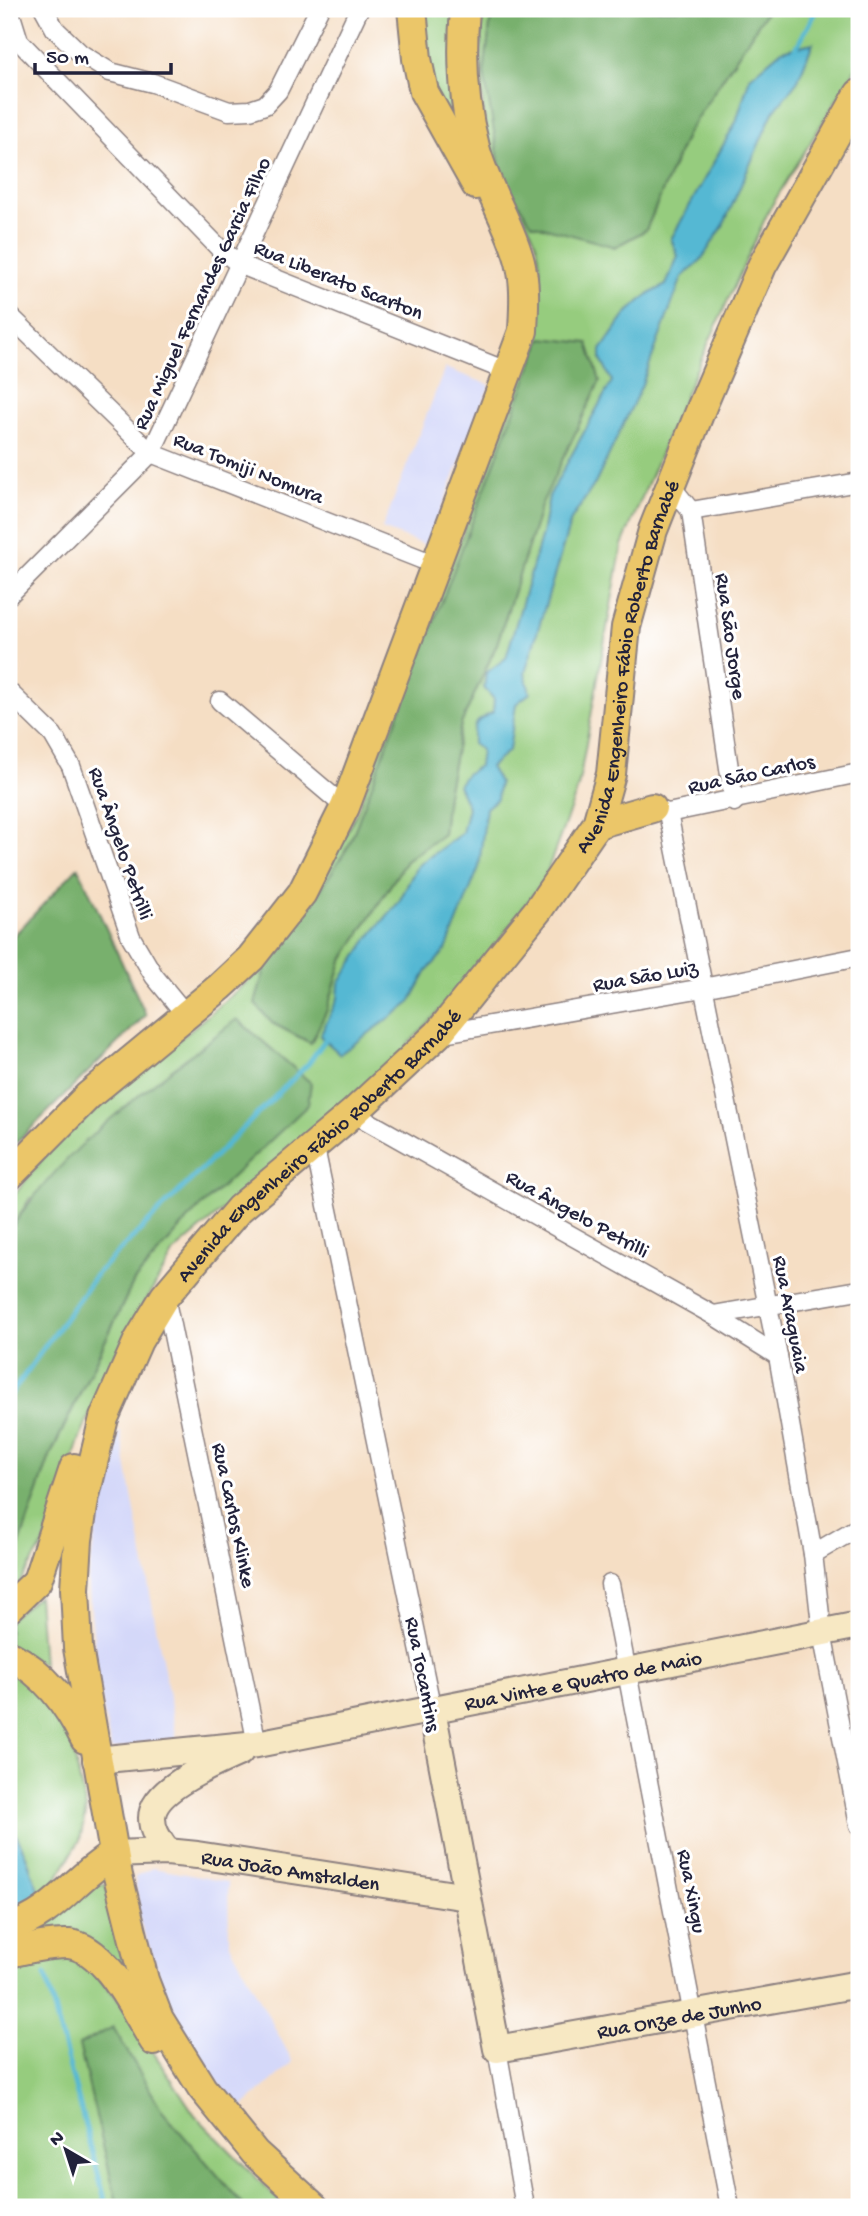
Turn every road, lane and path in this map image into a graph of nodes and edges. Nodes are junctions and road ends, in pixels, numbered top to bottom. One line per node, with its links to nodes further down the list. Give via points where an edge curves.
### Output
1 (9, 9): 7 (street, Rua Liberato Scarton)
2 (44, 9): 3 (street, via 55,29 81,54 110,72 229,111 265,105 278,91)
3 (319, 9)
4 (359, 9): 10 (street, Rua Miguel Fernandes Garcia Filho)
5 (412, 9): 9 (main road, via 424,92 456,153)
6 (465, 9): 9 (main road, via 468,114 475,150)
7 (14, 44): 10 (street, Rua Liberato Scarton)
8 (855, 105): 15 (main road, Avenida Engenheiro Fábio Roberto Barnabé, via 762,266)
9 (505, 224): 12 (main road, via 520,262 525,300 523,331)
10 (241, 265): 12 (street, Rua Liberato Scarton); 13 (street, Rua Miguel Fernandes Garcia Filho)
11 (9, 315): 13 (street, Rua Tomiji Nomura)
12 (509, 372): 17 (main road)
13 (151, 453): 17 (street, Rua Tomiji Nomura); 18 (street, Rua Miguel Fernandes Garcia Filho)
14 (859, 482): 16 (street)
15 (670, 485): 16 (street); 22 (main road, Avenida Engenheiro Fábio Roberto Barnabé, via 626,627)
16 (691, 511): 23 (street, Rua São Jorge)
17 (436, 565): 24 (main road)
18 (9, 595)
19 (9, 692): 29 (street, Rua Ângelo Petrilli, via 53,736 71,766 131,937 154,976)
20 (220, 702): 24 (street)
21 (859, 773): 23 (street, Rua São Carlos)
22 (611, 774): 25 (main road); 26 (main road, Avenida Engenheiro Fábio Roberto Barnabé)
23 (734, 802): 25 (street, Rua São Carlos)
24 (345, 807): 29 (main road, via 323,855 281,923 251,958)
25 (660, 811): 26 (main road); 28 (street, Rua Araguaia)
26 (597, 824): 30 (main road, Avenida Engenheiro Fábio Roberto Barnabé, via 538,910)
27 (859, 957): 28 (street, Rua São Luiz)
28 (703, 988): 30 (street, Rua São Luiz); 36 (street, Rua Araguaia)
29 (186, 1015): 33 (main road, via 88,1096)
30 (438, 1034): 31 (main road, Avenida Engenheiro Fábio Roberto Barnabé)
31 (352, 1114): 32 (main road, Avenida Engenheiro Fábio Roberto Barnabé); 37 (street, Rua Ângelo Petrilli)
32 (314, 1143): 35 (main road, Avenida Engenheiro Fábio Roberto Barnabé, via 239,1209); 48 (street, Rua Tocantins)
33 (9, 1176)
34 (859, 1290): 36 (street)
35 (165, 1296): 39 (main road, Avenida Engenheiro Fábio Roberto Barnabé, via 138,1341); 49 (street, Rua Carlos Klinke)
36 (768, 1305): 37 (street); 38 (street, Rua Araguaia)
37 (712, 1315): 38 (street, Rua Ângelo Petrilli)
38 (778, 1356): 41 (street, Rua Araguaia)
39 (104, 1418): 43 (main road, via 85,1442 73,1471 37,1581); 50 (main road, Avenida Engenheiro Fábio Roberto Barnabé, via 84,1500 75,1589 78,1648)
40 (859, 1527): 41 (street)
41 (813, 1554): 45 (street, Rua Araguaia)
42 (610, 1584): 47 (street, Rua Xingu)
43 (9, 1608)
44 (859, 1625): 45 (street, Rua Vinte e Quatro de Maio)
45 (822, 1633): 47 (street, Rua Vinte e Quatro de Maio); 51 (street, Rua Araguaia)
46 (9, 1655): 50 (main road, via 27,1665 69,1707)
47 (627, 1672): 48 (street, Rua Vinte e Quatro de Maio); 58 (street, Rua Xingu)
48 (432, 1710): 49 (street, Rua Vinte e Quatro de Maio); 54 (street, Rua Tocantins)
49 (257, 1744): 50 (street, Rua Vinte e Quatro de Maio); 52 (street, via 198,1772 161,1799 152,1815 154,1833)
50 (96, 1760): 53 (main road, Avenida Engenheiro Fábio Roberto Barnabé)
51 (859, 1825)
52 (167, 1852): 53 (street, Rua João Amstalden); 54 (street, Rua João Amstalden)
53 (114, 1854): 55 (main road, via 91,1868 51,1908); 60 (main road, Avenida Engenheiro Fábio Roberto Barnabé, via 144,1980 159,2019 202,2088)
54 (467, 1897): 59 (street, Rua Tocantins)
55 (9, 1928)
56 (9, 1953): 60 (main road, via 68,1944 88,1952 116,1979 166,2060 217,2129 242,2155)
57 (859, 1984): 58 (street, Rua Onze de Junho)
58 (693, 2013): 59 (street, Rua Onze de Junho); 63 (street, Rua Xingu)
59 (498, 2049): 62 (street, Rua Tocantins)
60 (265, 2162): 61 (main road, Avenida Engenheiro Fábio Roberto Barnabé)
61 (314, 2207)
62 (526, 2207)
63 (730, 2207)

